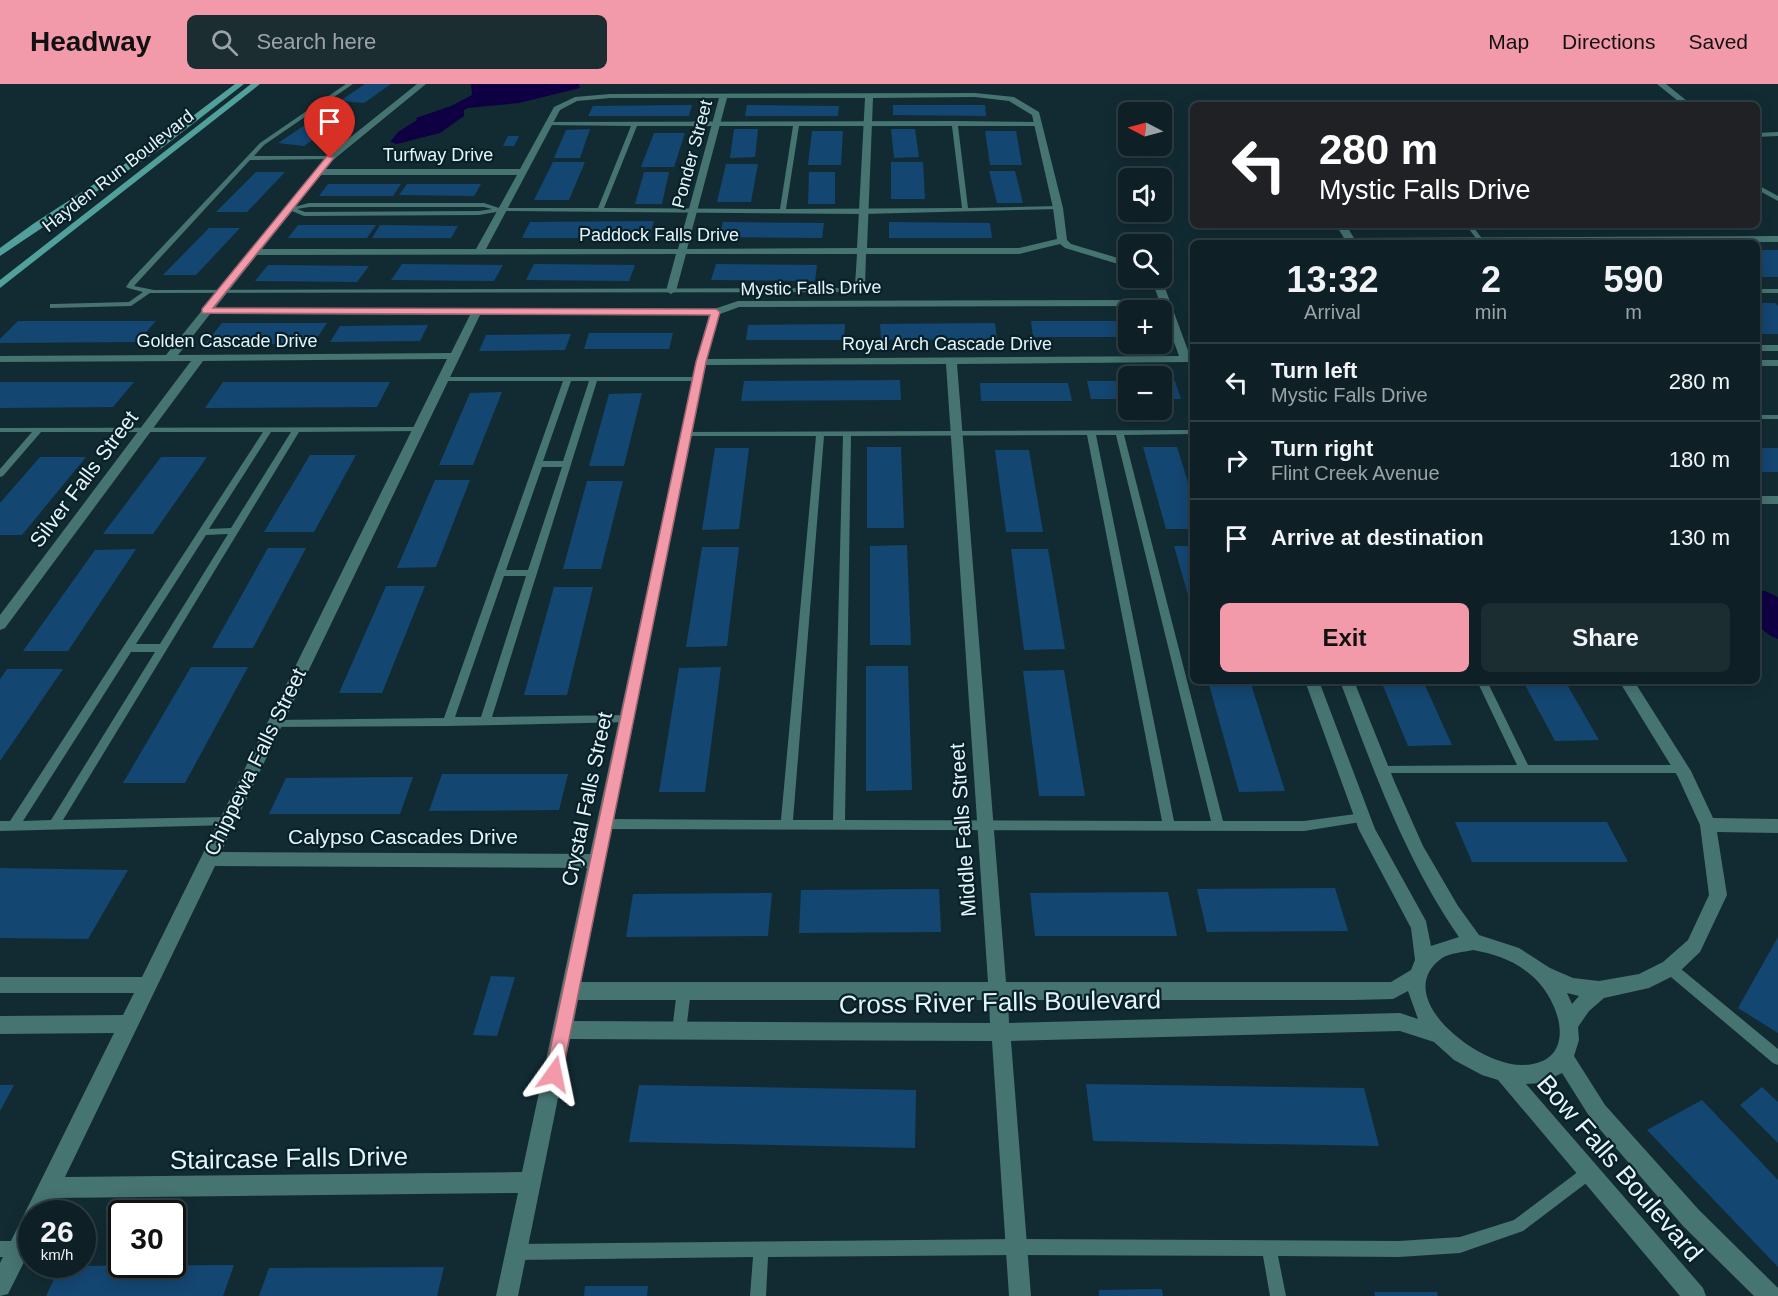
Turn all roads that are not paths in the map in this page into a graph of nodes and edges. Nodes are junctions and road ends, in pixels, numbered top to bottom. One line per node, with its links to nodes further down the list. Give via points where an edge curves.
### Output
1 (240, 84): 39 (main road, Hayden Run Boulevard, via 160,145)
2 (256, 84): 41 (main road, Hayden Run Boulevard)
3 (350, 84): 18 (lane, via 262,144)
4 (422, 84): 19 (street)
5 (1661, 84): 8 (street)
6 (724, 95): 7 (street); 9 (street, Ponder Street); 11 (street, via 575,99 557,109)
7 (869, 96): 14 (street); 15 (street, via 975,95 1017,101 1036,114)
8 (1684, 102)
9 (715, 123): 12 (lane); 13 (lane); 29 (street, Ponder Street)
10 (955, 123): 14 (lane); 15 (lane); 28 (lane)
11 (547, 124): 12 (lane); 21 (street)
12 (635, 124): 27 (lane)
13 (796, 124): 14 (lane); 30 (lane)
14 (868, 124): 31 (street)
15 (1038, 124): 24 (street)
16 (1778, 134): 17 (street)
17 (1760, 135)
18 (250, 158): 19 (lane); 47 (lane, via 132,282 130,287)
19 (330, 158): 20 (street)
20 (318, 172): 21 (street, Turfway Drive); 25 (street)
21 (522, 172): 26 (street)
22 (1760, 188): 23 (lane)
23 (1778, 199)
24 (1058, 208): 28 (lane); 34 (street)
25 (290, 209): 26 (lane, via 304,214); 37 (street)
26 (502, 210): 27 (lane); 35 (street)
27 (600, 210): 29 (lane)
28 (965, 210): 31 (lane)
29 (694, 211): 30 (lane); 36 (street, Ponder Street)
30 (783, 211): 31 (lane)
31 (863, 212): 38 (street)
32 (1778, 239): 33 (street)
33 (1626, 240)
34 (1062, 241): 38 (street, Paddock Falls Drive, via 1019,251); 40 (street)
35 (480, 251): 36 (street, Paddock Falls Drive); 37 (street, Paddock Falls Drive)
36 (682, 251): 38 (street, Paddock Falls Drive); 44 (street, Ponder Street)
37 (254, 252): 42 (street)
38 (861, 252): 43 (street, via 860,286)
39 (0, 253)
40 (1118, 261)
41 (0, 285)
42 (222, 290): 44 (lane); 47 (lane); 50 (street)
43 (852, 290): 44 (lane)
44 (671, 291)
45 (1760, 291): 46 (lane)
46 (1778, 291)
47 (147, 292): 49 (lane, via 131,304)
48 (1118, 303): 52 (street, Mystic Falls Drive, via 738,304)
49 (53, 306)
50 (206, 311): 51 (street, Mystic Falls Drive); 57 (street)
51 (477, 312): 52 (street, Mystic Falls Drive); 56 (street, Chippewa Falls Street)
52 (716, 312): 64 (street, Crystal Falls Street)
53 (1172, 319): 60 (street)
54 (1760, 348): 55 (street)
55 (1778, 348)
56 (454, 356): 58 (street, Golden Cascade Drive); 65 (street, Chippewa Falls Street)
57 (170, 357): 58 (street, Golden Cascade Drive); 59 (street, Golden Cascade Drive)
58 (200, 357): 75 (street, Silver Falls Street)
59 (0, 359)
60 (1189, 359): 61 (street, Royal Arch Cascade Drive)
61 (951, 360): 64 (street, Royal Arch Cascade Drive); 79 (street, Middle Falls Street)
62 (1760, 363): 63 (street)
63 (1778, 363)
64 (699, 371): 67 (lane); 80 (street, Crystal Falls Street)
65 (442, 379): 66 (lane); 72 (street, Chippewa Falls Street)
66 (568, 379): 67 (lane); 83 (lane)
67 (594, 379): 84 (lane)
68 (1760, 417): 69 (lane)
69 (1778, 417)
70 (269, 429): 71 (lane); 75 (lane); 89 (lane)
71 (297, 429): 72 (lane); 88 (lane)
72 (418, 429): 102 (street, Chippewa Falls Street)
73 (0, 430): 74 (lane)
74 (39, 430): 75 (lane); 85 (lane)
75 (145, 430): 92 (street, Silver Falls Street)
76 (1091, 432): 77 (lane); 79 (lane); 114 (lane)
77 (1119, 432): 78 (lane); 115 (lane)
78 (1190, 432)
79 (957, 433): 82 (lane); 111 (street, Middle Falls Street)
80 (686, 434): 81 (lane); 99 (street, Crystal Falls Street)
81 (820, 434): 82 (lane); 109 (lane)
82 (847, 434): 110 (lane)
83 (538, 464): 84 (lane); 90 (lane)
84 (567, 464): 91 (lane)
85 (0, 474)
86 (1760, 500): 87 (street)
87 (1778, 500)
88 (235, 531): 89 (lane); 94 (lane)
89 (203, 532): 93 (lane)
90 (500, 573): 91 (lane); 101 (lane)
91 (532, 573): 100 (lane)
92 (0, 625)
93 (128, 648): 94 (lane); 112 (lane)
94 (163, 648): 113 (lane)
95 (1313, 684): 106 (street)
96 (1348, 684): 104 (street)
97 (1483, 684): 105 (lane)
98 (1628, 684): 103 (street)
99 (627, 719): 100 (lane); 108 (street, Crystal Falls Street)
100 (486, 721): 101 (lane)
101 (448, 722): 102 (lane)
102 (274, 724): 107 (street, Chippewa Falls Street)
103 (1681, 768): 105 (lane); 116 (street)
104 (1382, 770): 105 (lane); 121 (street, via 1438,894)
105 (1524, 770)
106 (1363, 818): 115 (lane, via 1304,826); 123 (street, via 1420,927)
107 (226, 822): 113 (lane); 119 (street, Chippewa Falls Street)
108 (605, 824): 109 (lane); 120 (street, Crystal Falls Street)
109 (787, 824): 110 (lane)
110 (839, 824): 111 (lane)
111 (986, 824): 114 (lane); 127 (street, Middle Falls Street)
112 (14, 825): 113 (lane); 117 (lane)
113 (54, 825)
114 (1169, 825): 115 (lane)
115 (1218, 825)
116 (1708, 825): 118 (street); 122 (street, via 1718,895 1694,946)
117 (0, 826)
118 (1778, 826)
119 (209, 859): 120 (street, Calypso Cascades Drive); 126 (street, Chippewa Falls Street)
120 (598, 861): 130 (street, Crystal Falls Street)
121 (1473, 942): 123 (street, via 1453,943 1436,950); 124 (street, via 1523,958)
122 (1670, 968): 129 (street, via 1642,982); 139 (lane)
123 (1421, 969): 127 (street, Cross River Falls Boulevard, via 1393,990); 137 (street, via 1418,995)
124 (1545, 975): 129 (street, via 1572,986); 131 (street, via 1566,1006)
125 (0, 985): 126 (street)
126 (147, 985): 132 (street, Chippewa Falls Street)
127 (998, 989): 128 (street, Cross River Falls Boulevard); 136 (street, Middle Falls Street)
128 (684, 990): 130 (street, Cross River Falls Boulevard); 135 (lane)
129 (1599, 990): 131 (street)
130 (571, 991): 134 (street, Crystal Falls Street)
131 (1571, 1022): 138 (street, via 1570,1041)
132 (128, 1024): 133 (street); 143 (street, Chippewa Falls Street)
133 (0, 1025)
134 (562, 1030): 135 (street, Cross River Falls Boulevard); 142 (street, Crystal Falls Street)
135 (679, 1031): 136 (street, Cross River Falls Boulevard)
136 (1001, 1032): 137 (street, Cross River Falls Boulevard, via 1401,1022); 145 (street, Middle Falls Street)
137 (1437, 1034): 140 (street, via 1472,1062)
138 (1563, 1057): 140 (street, via 1548,1070 1528,1075); 156 (street, Bow Falls Boulevard, via 1598,1112 1691,1218)
139 (1778, 1058)
140 (1504, 1074): 141 (street, Bow Falls Boulevard)
141 (1588, 1173): 146 (lane, via 1518,1226 1460,1245 1399,1249); 155 (street, Bow Falls Boulevard)
142 (531, 1182): 143 (street, Staircase Falls Drive); 149 (street, Crystal Falls Street)
143 (48, 1188): 144 (street, Chippewa Falls Street)
144 (42, 1200)
145 (1017, 1247): 146 (lane); 148 (lane); 153 (street, Middle Falls Street)
146 (1269, 1248): 154 (lane)
147 (9, 1249): 150 (street)
148 (761, 1249): 149 (lane); 152 (lane)
149 (516, 1252): 151 (street, Crystal Falls Street)
150 (0, 1286)
151 (507, 1296)
152 (758, 1296)
153 (1020, 1296)
154 (1278, 1296)
155 (1695, 1296)
156 (1770, 1296)

